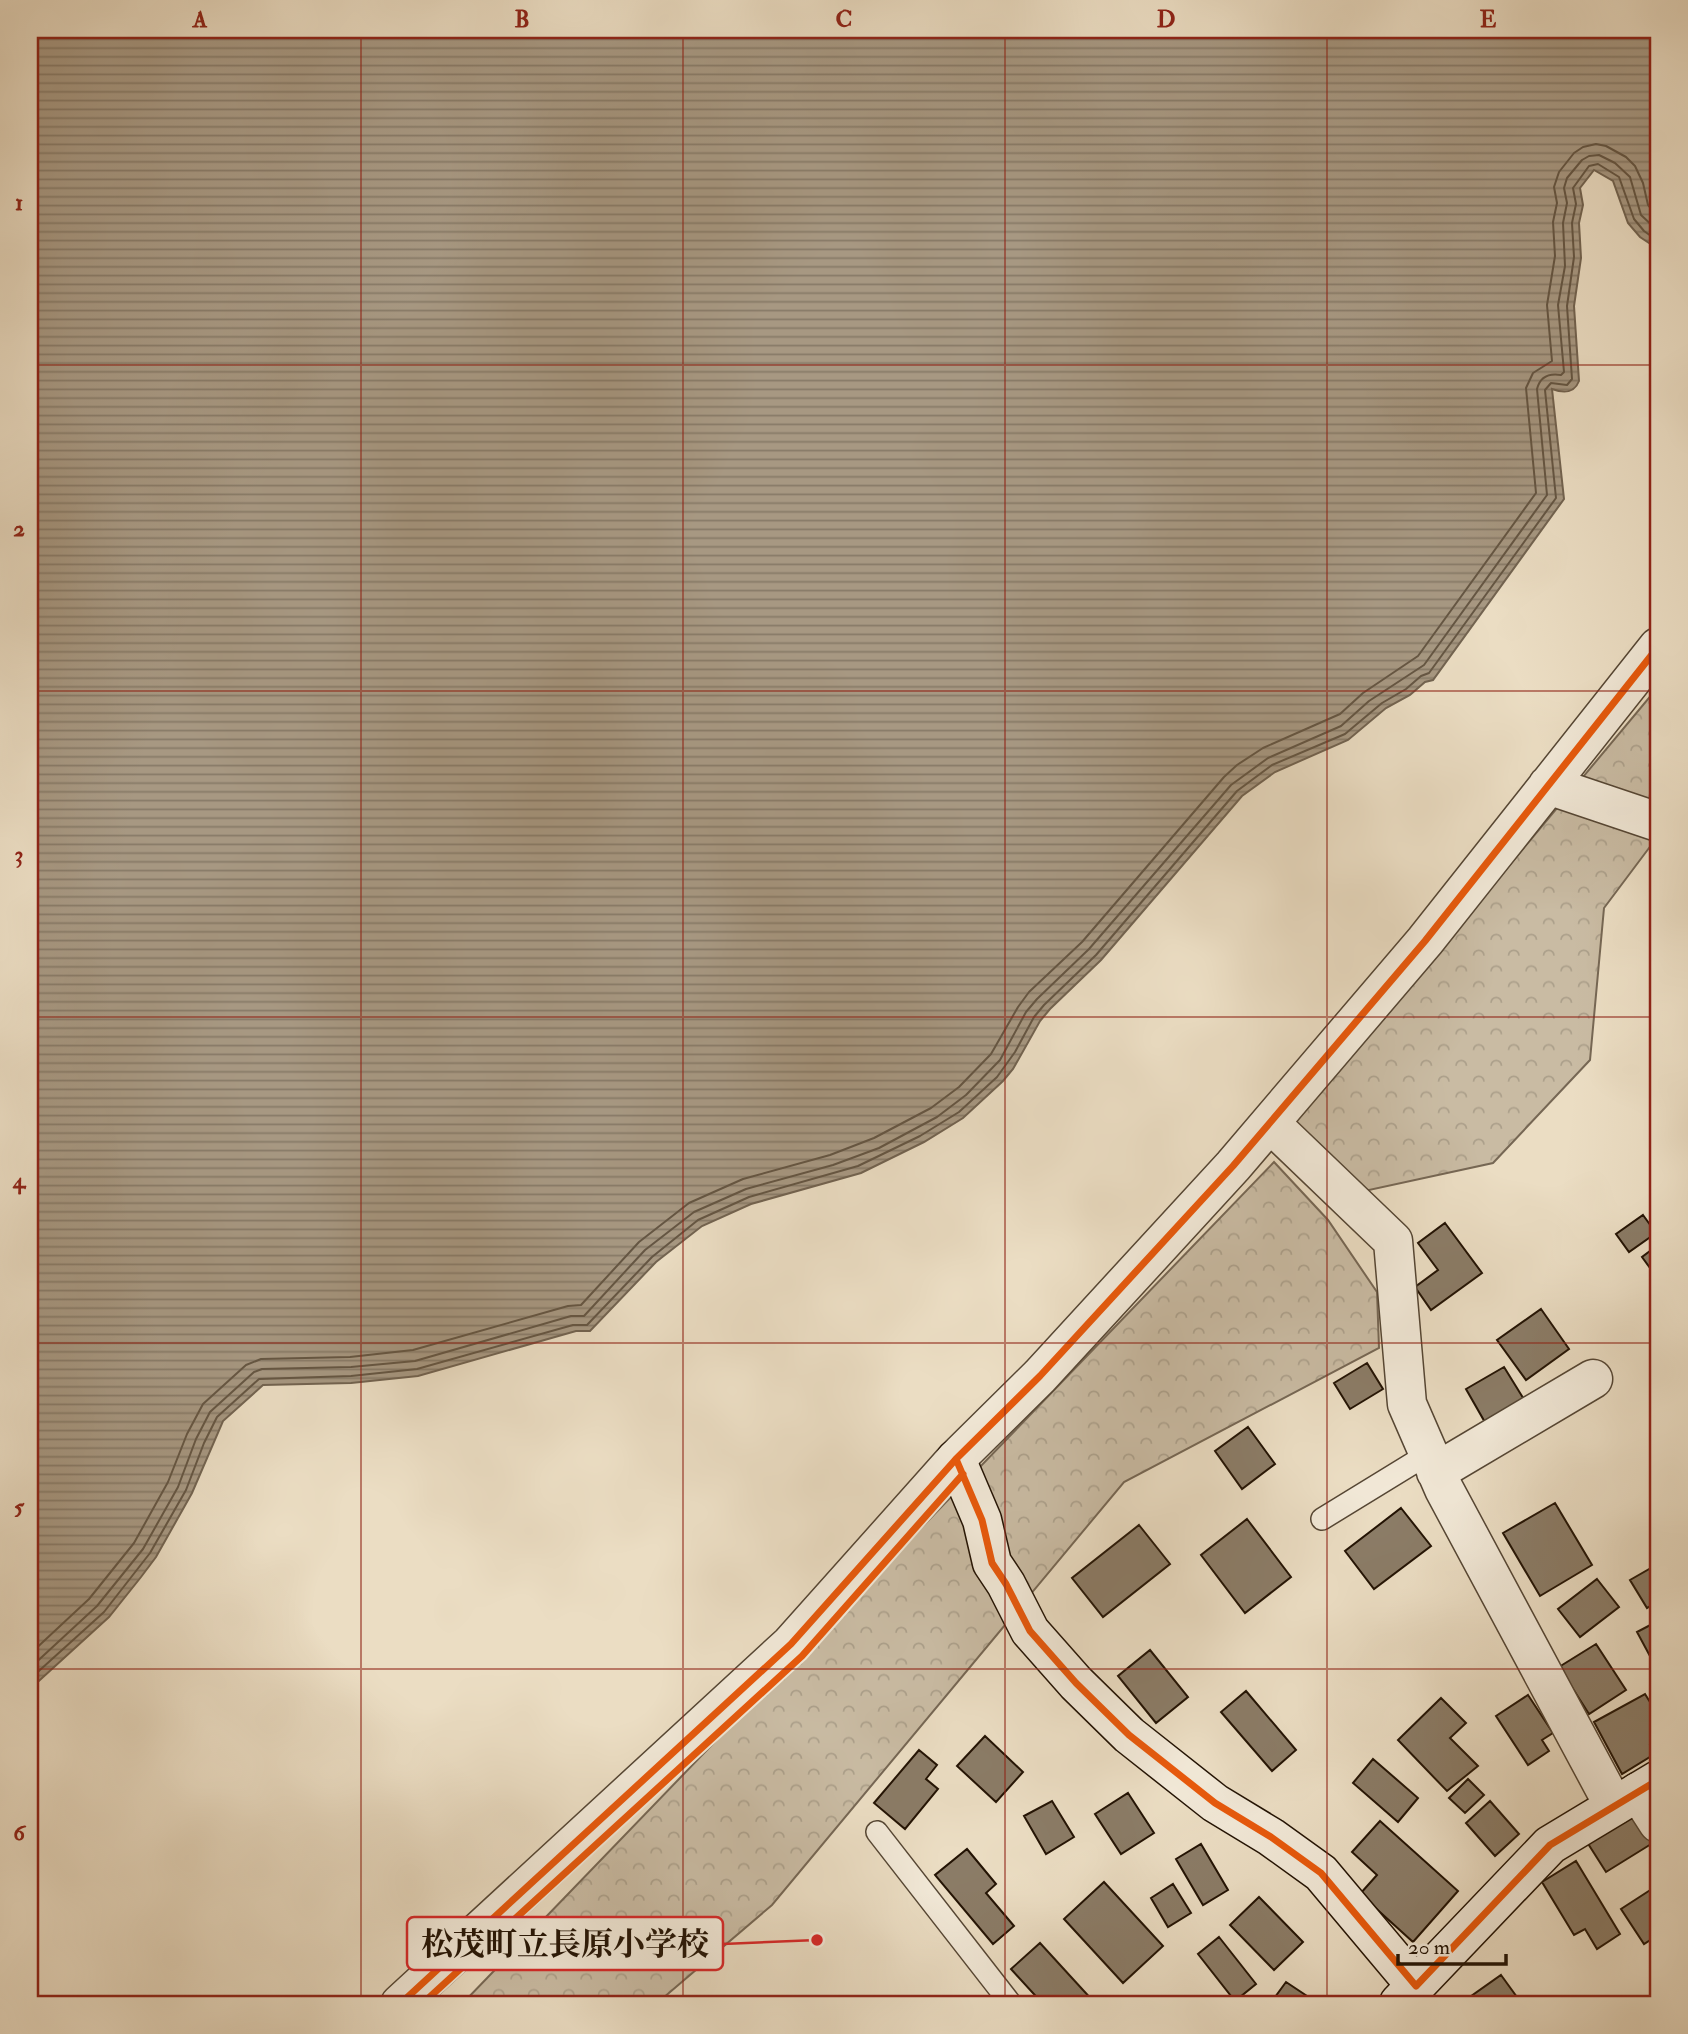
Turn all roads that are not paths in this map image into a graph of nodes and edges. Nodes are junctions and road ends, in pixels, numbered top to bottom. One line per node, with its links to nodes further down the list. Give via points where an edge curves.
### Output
1 (1658, 647): 2 (street)
2 (1548, 785): 3 (street); 4 (street, via 1425,941)
3 (1658, 822)
4 (1270, 1123): 6 (street, via 1040,1376); 7 (street, via 1393,1241 1407,1404)
5 (1592, 1379): 7 (street)
6 (956, 1459): 12 (street, via 982,1520 992,1563 1030,1631 1129,1735 1215,1803 1321,1873); 13 (street, via 791,1644)
7 (1432, 1463): 8 (lane); 9 (street)
8 (1322, 1519)
9 (1637, 1793): 10 (street); 12 (street, via 1549,1844)
10 (1658, 1824)
11 (877, 1832): 14 (lane)
12 (1407, 1995)
13 (400, 2004)
14 (1011, 2004)

